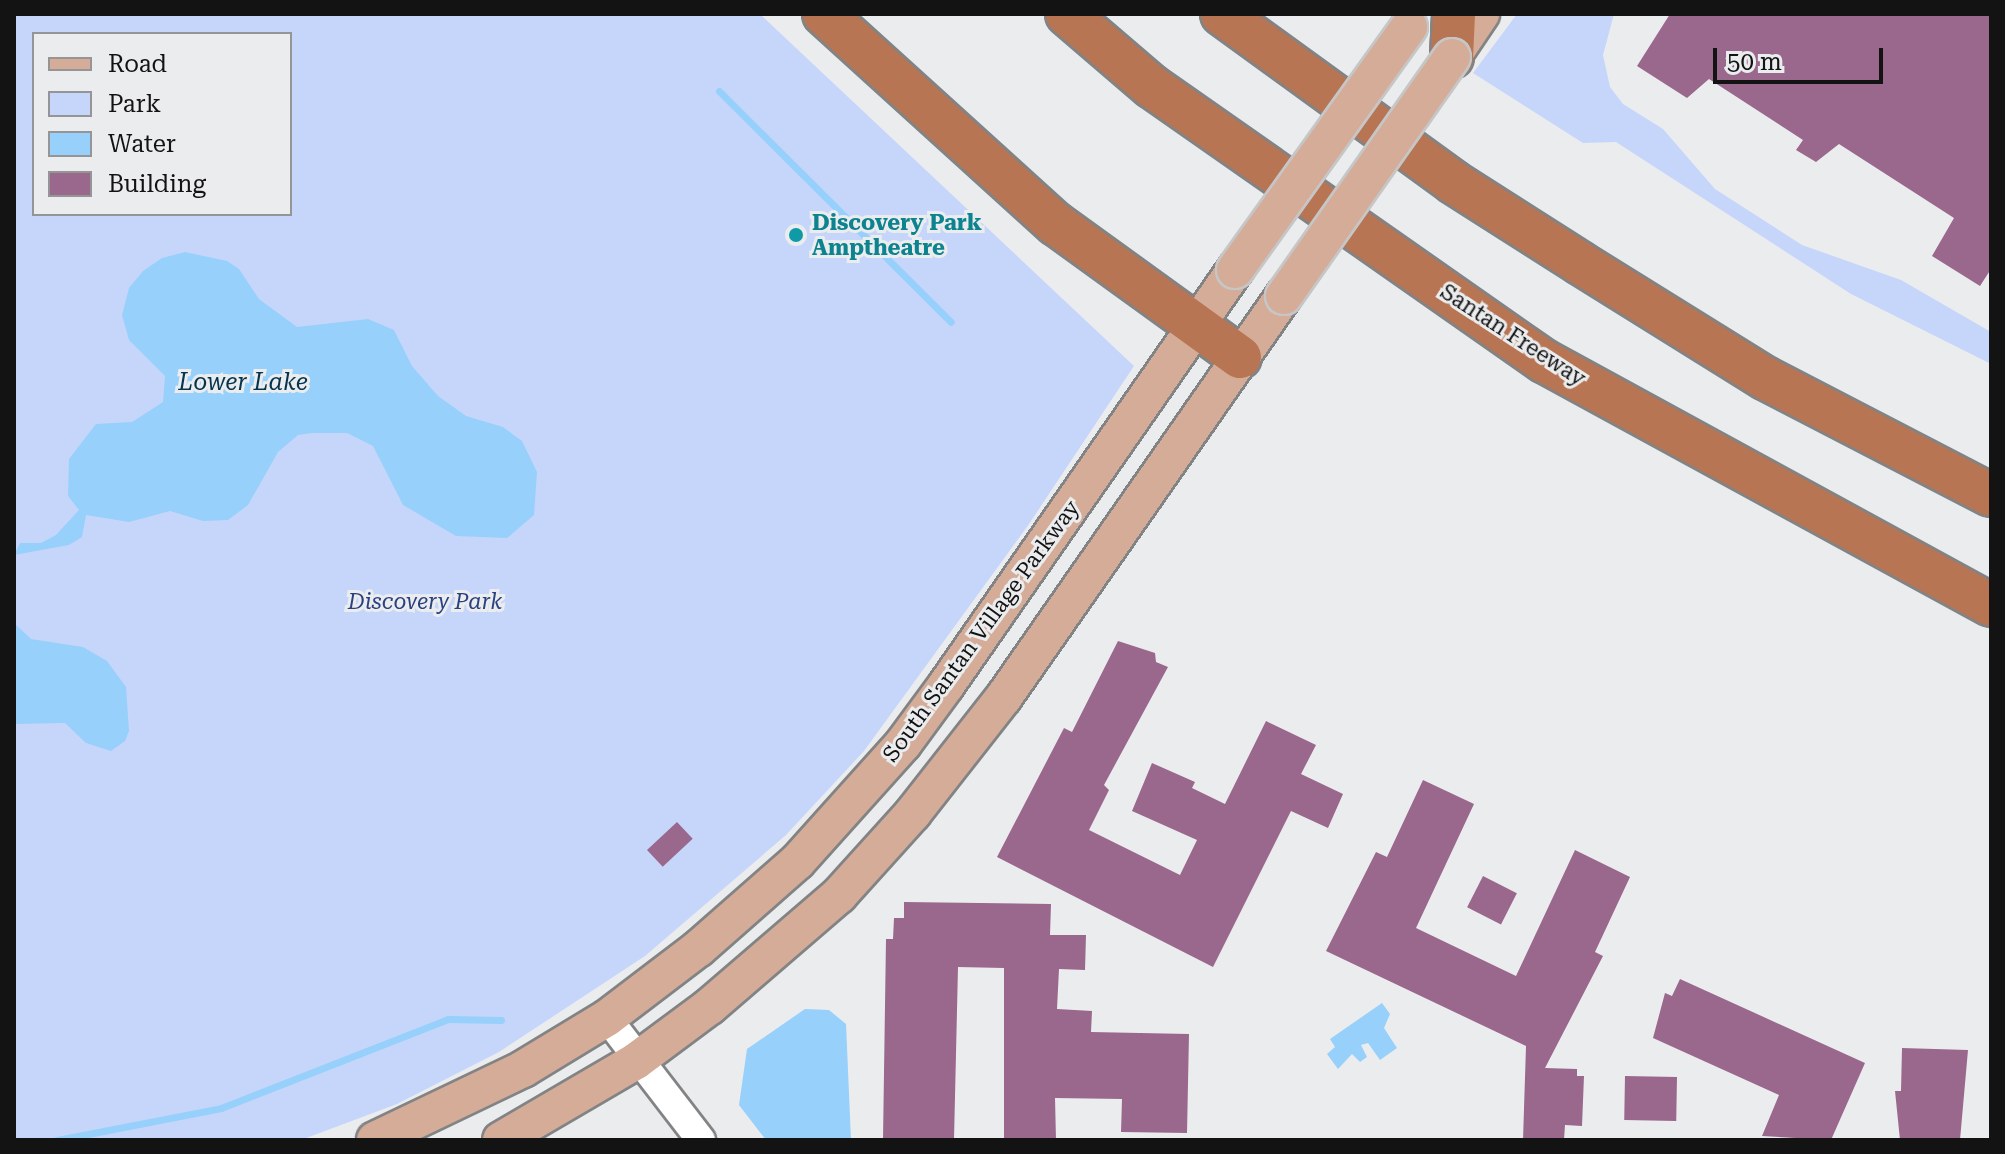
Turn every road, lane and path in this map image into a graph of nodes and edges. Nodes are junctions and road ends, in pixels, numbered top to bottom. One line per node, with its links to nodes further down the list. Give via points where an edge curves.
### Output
1 (824, 14): 8 (highway, via 1056,224)
2 (1067, 14): 11 (highway, Santan Freeway, via 1151,86 1544,361)
3 (1222, 14): 10 (highway, via 1453,182 1567,255 1765,378)
4 (1454, 14): 7 (highway)
5 (1481, 14): 7 (main road)
6 (1413, 20): 8 (main road, South Santan Village Parkway, bridge)
7 (1452, 57): 9 (main road, bridge)
8 (1195, 325): 9 (highway); 12 (main road, South Santan Village Parkway, via 996,617 893,756 797,862 699,948)
9 (1240, 357): 13 (main road, via 1004,697 913,813 839,895 781,948)
10 (1991, 495)
11 (1991, 605)
12 (607, 1018): 13 (street); 14 (main road, South Santan Village Parkway, via 498,1082)
13 (636, 1061): 15 (main road); 16 (street)
14 (375, 1140)
15 (501, 1140)
16 (701, 1140)

